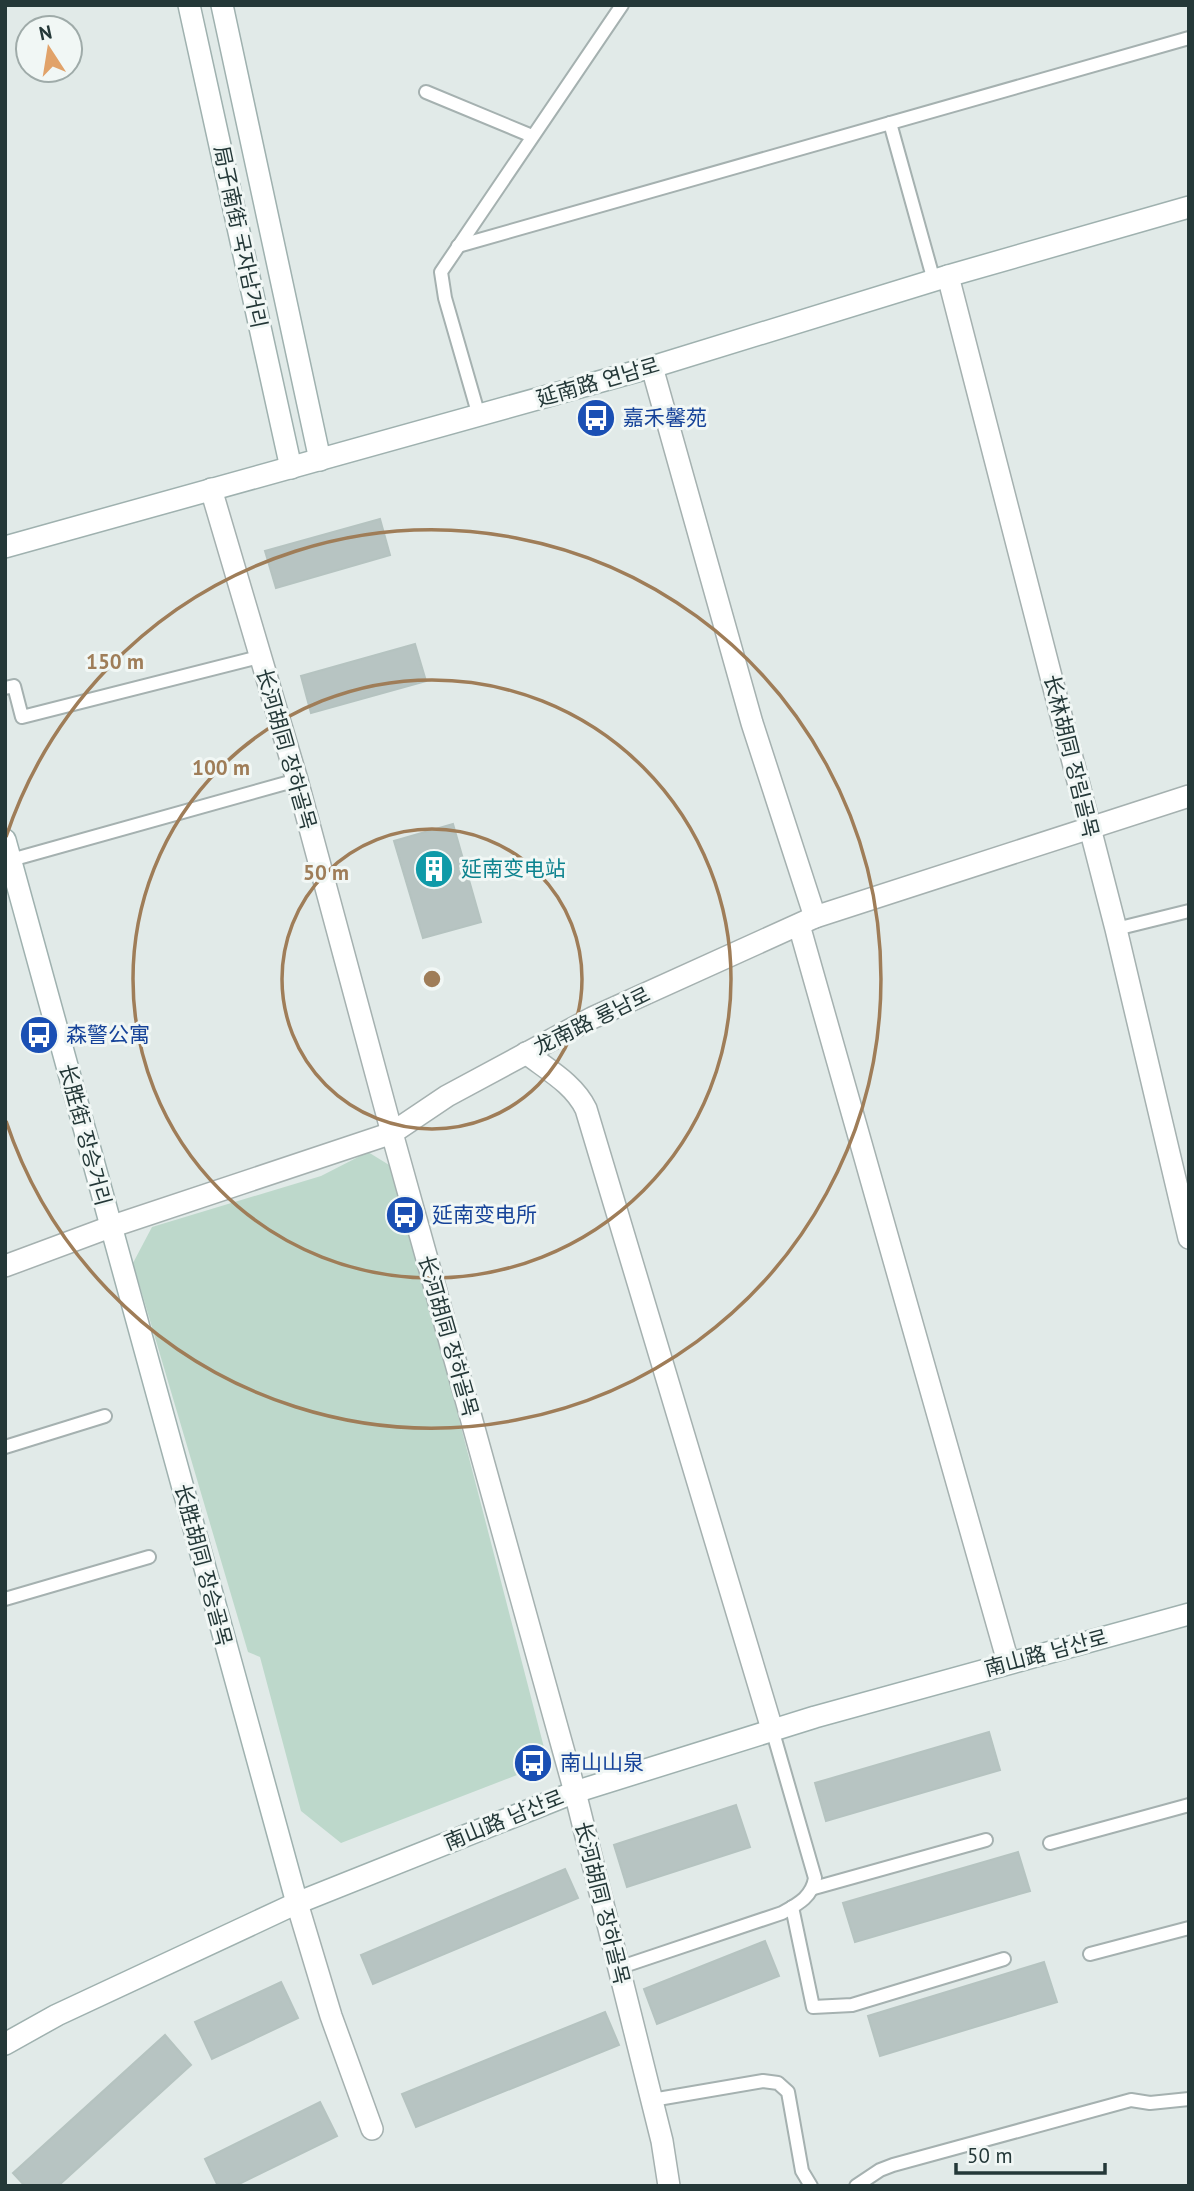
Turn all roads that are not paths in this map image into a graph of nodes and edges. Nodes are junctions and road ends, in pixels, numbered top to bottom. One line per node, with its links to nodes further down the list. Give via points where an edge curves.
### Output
1 (190, 5): 14 (street, 局子南街 국자남거리)
2 (222, 5): 13 (street, 局子南街 국자남거리)
3 (622, 5): 7 (lane)
4 (1189, 38): 6 (lane)
5 (426, 92): 7 (lane)
6 (890, 123): 9 (lane); 10 (lane)
7 (532, 136): 9 (lane)
8 (1189, 206): 10 (street, 延南路 연남로)
9 (458, 246): 12 (lane, via 440,272 441,281)
10 (941, 278): 11 (street, 延南路 연남로); 21 (street, 长林胡同 장림골목)
11 (652, 367): 12 (street, 延南路 연남로); 24 (street)
12 (479, 416): 13 (street, 延南路 연남로)
13 (320, 460): 14 (street, 延南路 연남로)
14 (291, 468): 15 (street, 延南路 연남로)
15 (211, 489): 16 (street, 延南路 연남로); 17 (street, 长河胡同 장하골목)
16 (5, 547)
17 (259, 657): 18 (lane, via 22,717 14,686); 19 (street, 长河胡同 장하골목)
18 (5, 688)
19 (297, 780): 22 (lane); 27 (street, 长河胡同 장하골목)
20 (1189, 796): 21 (street, 龙南路 룡남로)
21 (1089, 829): 24 (street, 龙南路 룡남로); 25 (street, 长林胡同 장림골목)
22 (8, 850): 28 (street, 长胜街 장승거리)
23 (1189, 911): 25 (lane)
24 (807, 921): 26 (street, 龙南路 룡남로, via 592,1018); 36 (street)
25 (1116, 929): 29 (street, 长林胡同 장림골목)
26 (526, 1053): 27 (street, 龙南路 룡남로); 37 (street, via 573,1089 586,1109)
27 (391, 1133): 28 (street, 龙南路 룡남로); 38 (street, 长河胡同 장하골목)
28 (110, 1227): 30 (street, 龙南路 룡남로); 43 (street, 长胜胡同 장승골목)
29 (1189, 1237)
30 (5, 1266)
31 (105, 1416): 32 (lane)
32 (5, 1447)
33 (149, 1557): 34 (lane)
34 (5, 1599)
35 (1189, 1614): 36 (street, 南山路 남산로)
36 (1008, 1662): 37 (street, 南山路 남산로)
37 (772, 1729): 38 (street, 南山路 남산로); 42 (lane, via 815,1878)
38 (575, 1791): 43 (street, 南山路 남산로); 48 (street, 长河胡同 장하골목)
39 (1189, 1805): 41 (lane)
40 (986, 1840): 42 (lane)
41 (1050, 1843)
42 (814, 1888): 44 (lane)
43 (297, 1903): 49 (street, 南山路 남산로); 52 (street, 长胜胡同 장승골목)
44 (792, 1908): 47 (lane, via 813,2007 852,2005); 48 (lane)
45 (1189, 1928): 46 (lane)
46 (1090, 1954)
47 (1004, 1959)
48 (618, 1968): 51 (street, 长河胡同 장하골목)
49 (5, 2043)
50 (1189, 2099): 55 (lane, via 1131,2100 893,2165)
51 (652, 2100): 53 (street, 长河胡同 장하골목); 54 (lane, via 763,2081 778,2083 788,2092 802,2171)
52 (372, 2129)
53 (669, 2186)
54 (811, 2186)
55 (856, 2186)

